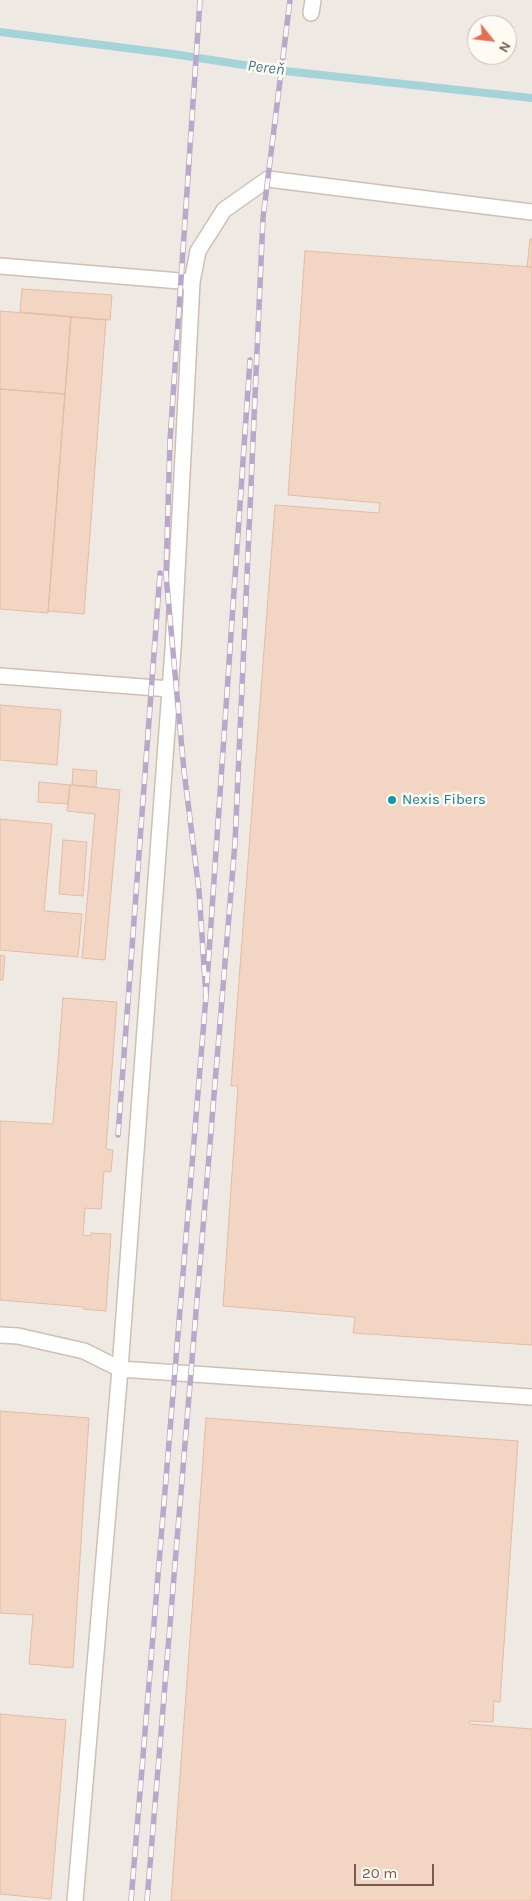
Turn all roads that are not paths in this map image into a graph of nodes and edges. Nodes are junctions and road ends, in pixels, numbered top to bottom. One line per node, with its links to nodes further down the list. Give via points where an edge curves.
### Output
1 (532, 212): 3 (lane, via 268,179 224,210 198,251)
2 (0, 266): 3 (lane)
3 (192, 282): 5 (lane)
4 (0, 676): 5 (lane)
5 (170, 689): 7 (lane)
6 (0, 1335): 7 (lane, via 84,1351)
7 (120, 1369): 8 (lane); 9 (lane)
8 (532, 1397)
9 (75, 1901)

